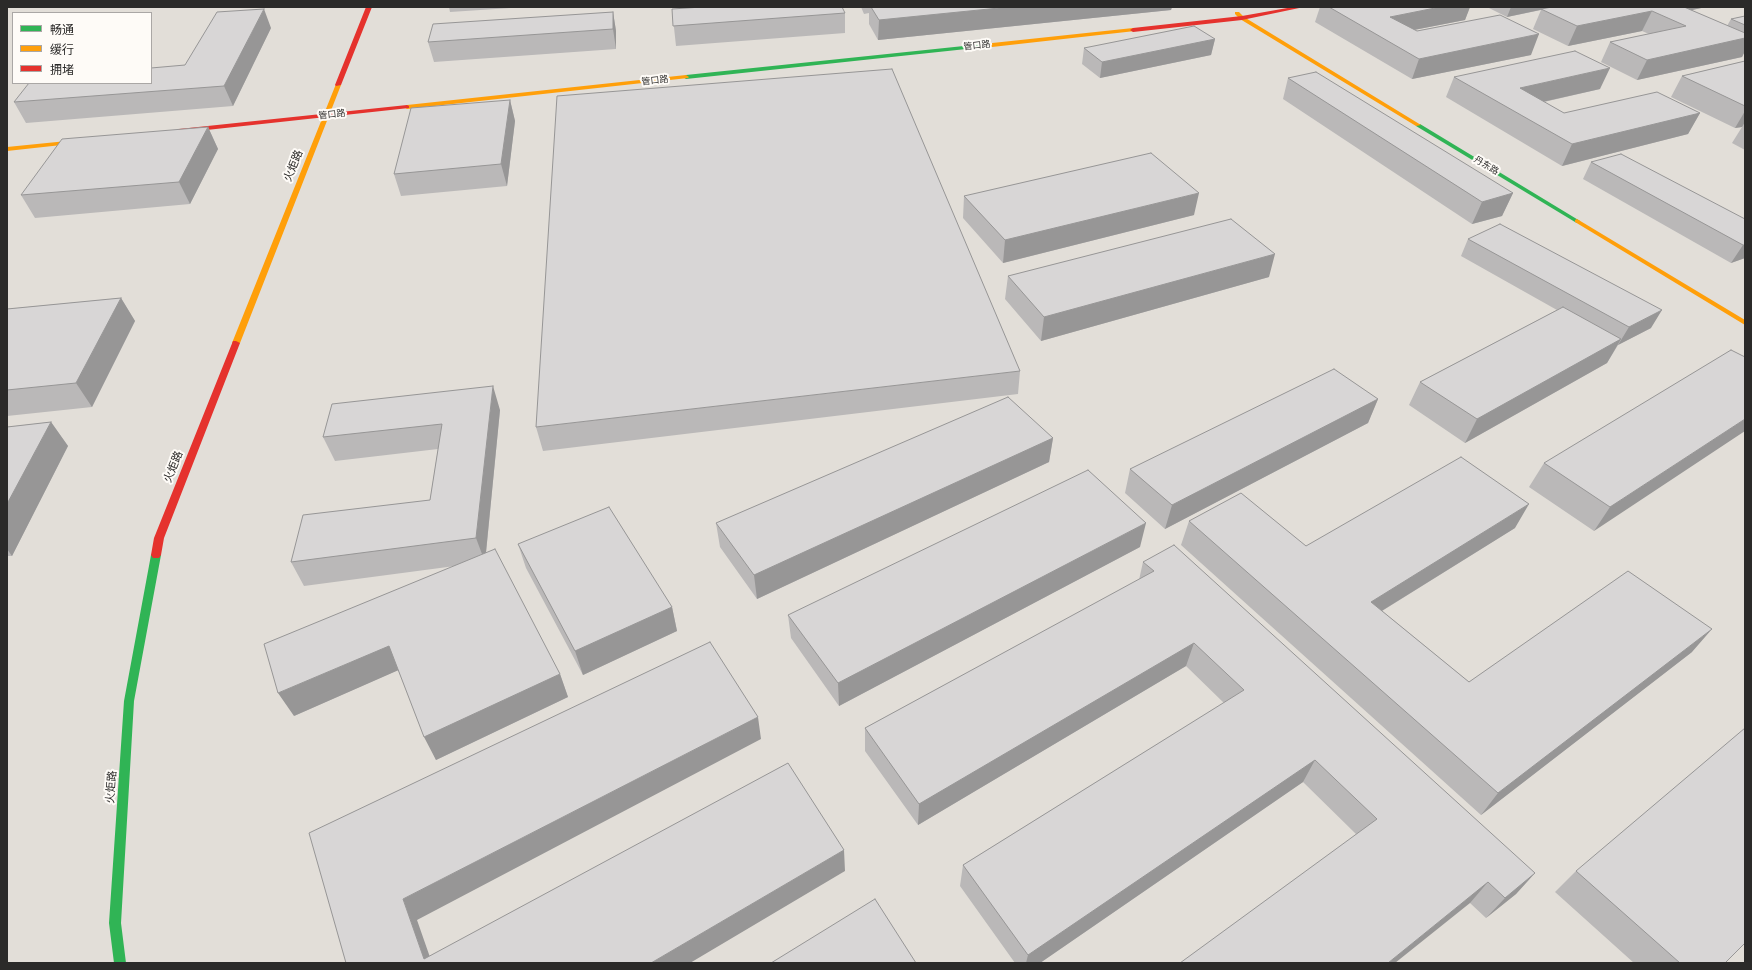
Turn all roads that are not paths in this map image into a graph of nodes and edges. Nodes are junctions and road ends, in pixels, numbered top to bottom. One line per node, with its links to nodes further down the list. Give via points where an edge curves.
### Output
1 (370, 7): 5 (main road, 火炬路)
2 (1230, 7): 4 (main road, 丹东路)
3 (1301, 7): 4 (main road, 管口路)
4 (1242, 18): 5 (main road, 管口路); 9 (main road, 丹东路)
5 (327, 116): 6 (main road, 管口路); 10 (main road, 火炬路, via 159,538 129,701 115,923)
6 (171, 132)
7 (93, 140): 8 (main road)
8 (7, 150)
9 (1745, 323)
10 (120, 963)

